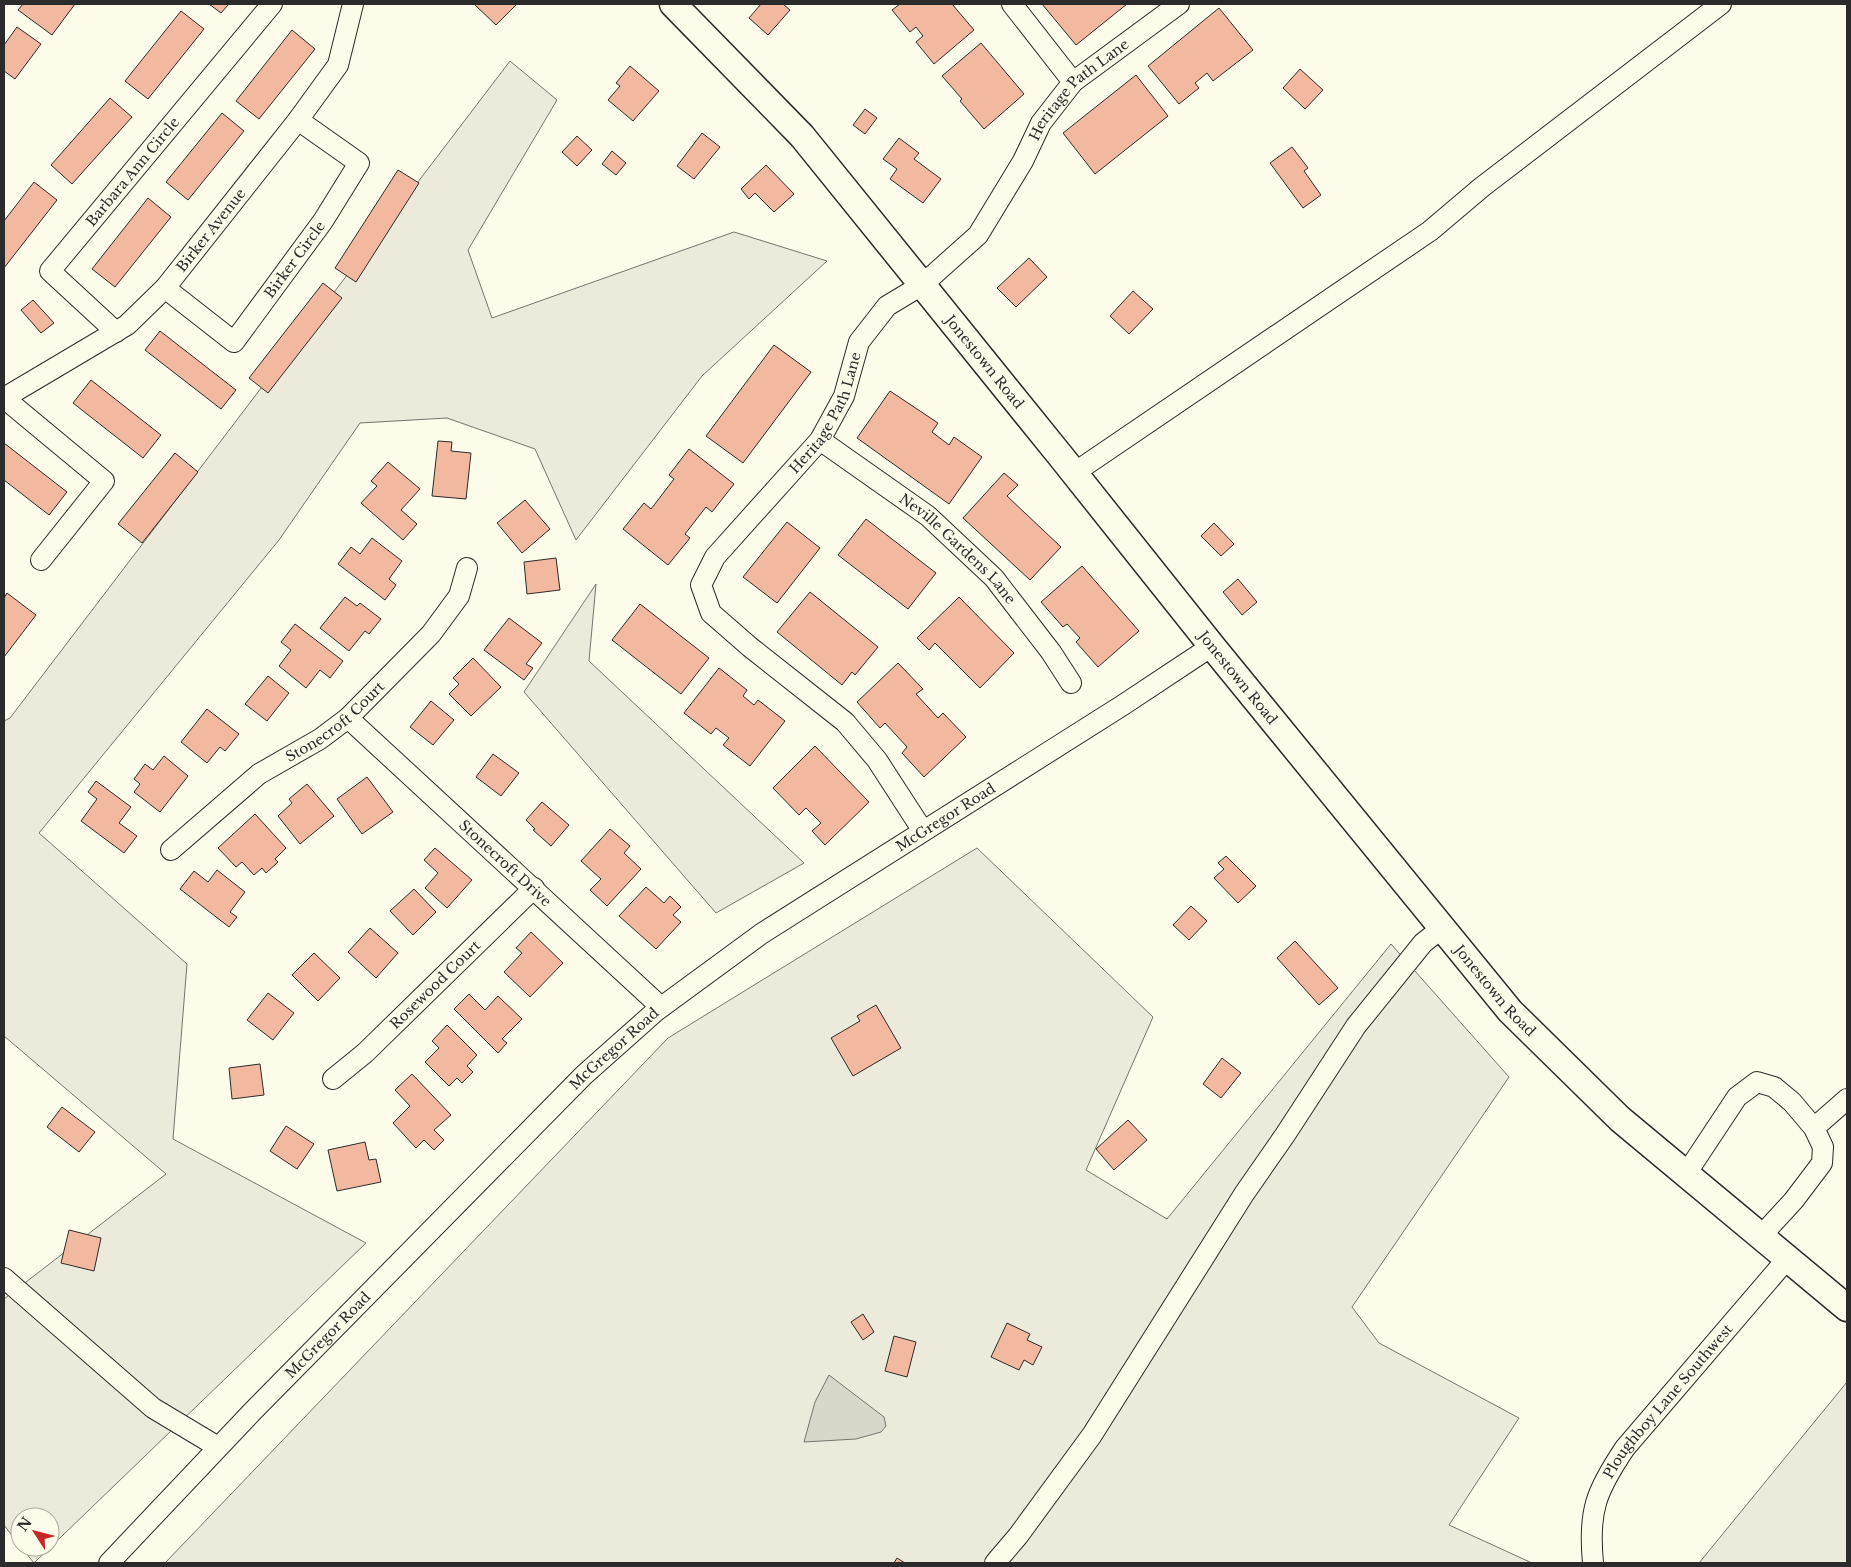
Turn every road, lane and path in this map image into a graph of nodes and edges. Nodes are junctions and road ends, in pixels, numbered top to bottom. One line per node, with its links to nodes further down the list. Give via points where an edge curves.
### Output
1 (272, 4): 11 (street, Barbara Ann Circle, via 50,271)
2 (353, 4): 8 (street, Birker Avenue, via 338,65)
3 (675, 4): 9 (main road, Jonestown Road, via 802,136)
4 (1012, 4): 7 (street)
5 (1179, 4): 7 (street, Heritage Path Lane)
6 (1721, 4): 14 (street, via 1430,230)
7 (1073, 82): 9 (street, Heritage Path Lane, via 1041,123 1023,161 978,235)
8 (298, 120): 10 (street, Birker Avenue); 10 (street, Birker Circle, via 360,164 323,221 234,342)
9 (922, 285): 13 (street, Heritage Path Lane, via 887,306 859,342 844,396); 14 (main road, Jonestown Road)
10 (165, 288): 11 (street, Birker Avenue)
11 (116, 332): 12 (street, Birker Avenue)
12 (4, 398): 15 (street, via 104,481)
13 (820, 440): 18 (street, Neville Gardens Lane, via 928,516 994,578); 20 (street, Heritage Path Lane, via 715,557 702,584 711,614 845,722 877,760)
14 (1074, 473): 17 (main road, Jonestown Road)
15 (41, 560)
16 (467, 568): 19 (street, Stonecroft Court, via 459,596 431,634)
17 (1212, 646): 20 (street, McGregor Road); 23 (main road, Jonestown Road)
18 (1071, 683)
19 (348, 718): 21 (street, Stonecroft Court, via 320,739 259,774); 22 (street, Stonecroft Drive)
20 (923, 831): 24 (street, McGregor Road, via 761,934)
21 (171, 850)
22 (534, 888): 24 (street, Stonecroft Drive); 25 (street, Rosewood Court, via 365,1053)
23 (1442, 928): 28 (main road, Jonestown Road, via 1510,1011 1620,1119); 35 (street, via 1423,942 1356,1026 1244,1194 1092,1435)
24 (661, 1007): 33 (street, McGregor Road, via 584,1075)
25 (333, 1079)
26 (1847, 1100): 27 (street)
27 (1814, 1128): 28 (street, via 1774,1087 1757,1082 1737,1096); 29 (street, via 1822,1147 1822,1163 1794,1200)
28 (1686, 1174): 29 (main road, Jonestown Road)
29 (1760, 1236): 30 (main road, Jonestown Road)
30 (1787, 1259): 32 (main road, Jonestown Road); 36 (street, Ploughboy Lane Southwest, via 1625,1448 1607,1475 1593,1513)
31 (4, 1278): 33 (street, via 153,1408)
32 (1847, 1308)
33 (218, 1447): 34 (street, McGregor Road)
34 (109, 1563)
35 (995, 1563)
36 (1593, 1563)

